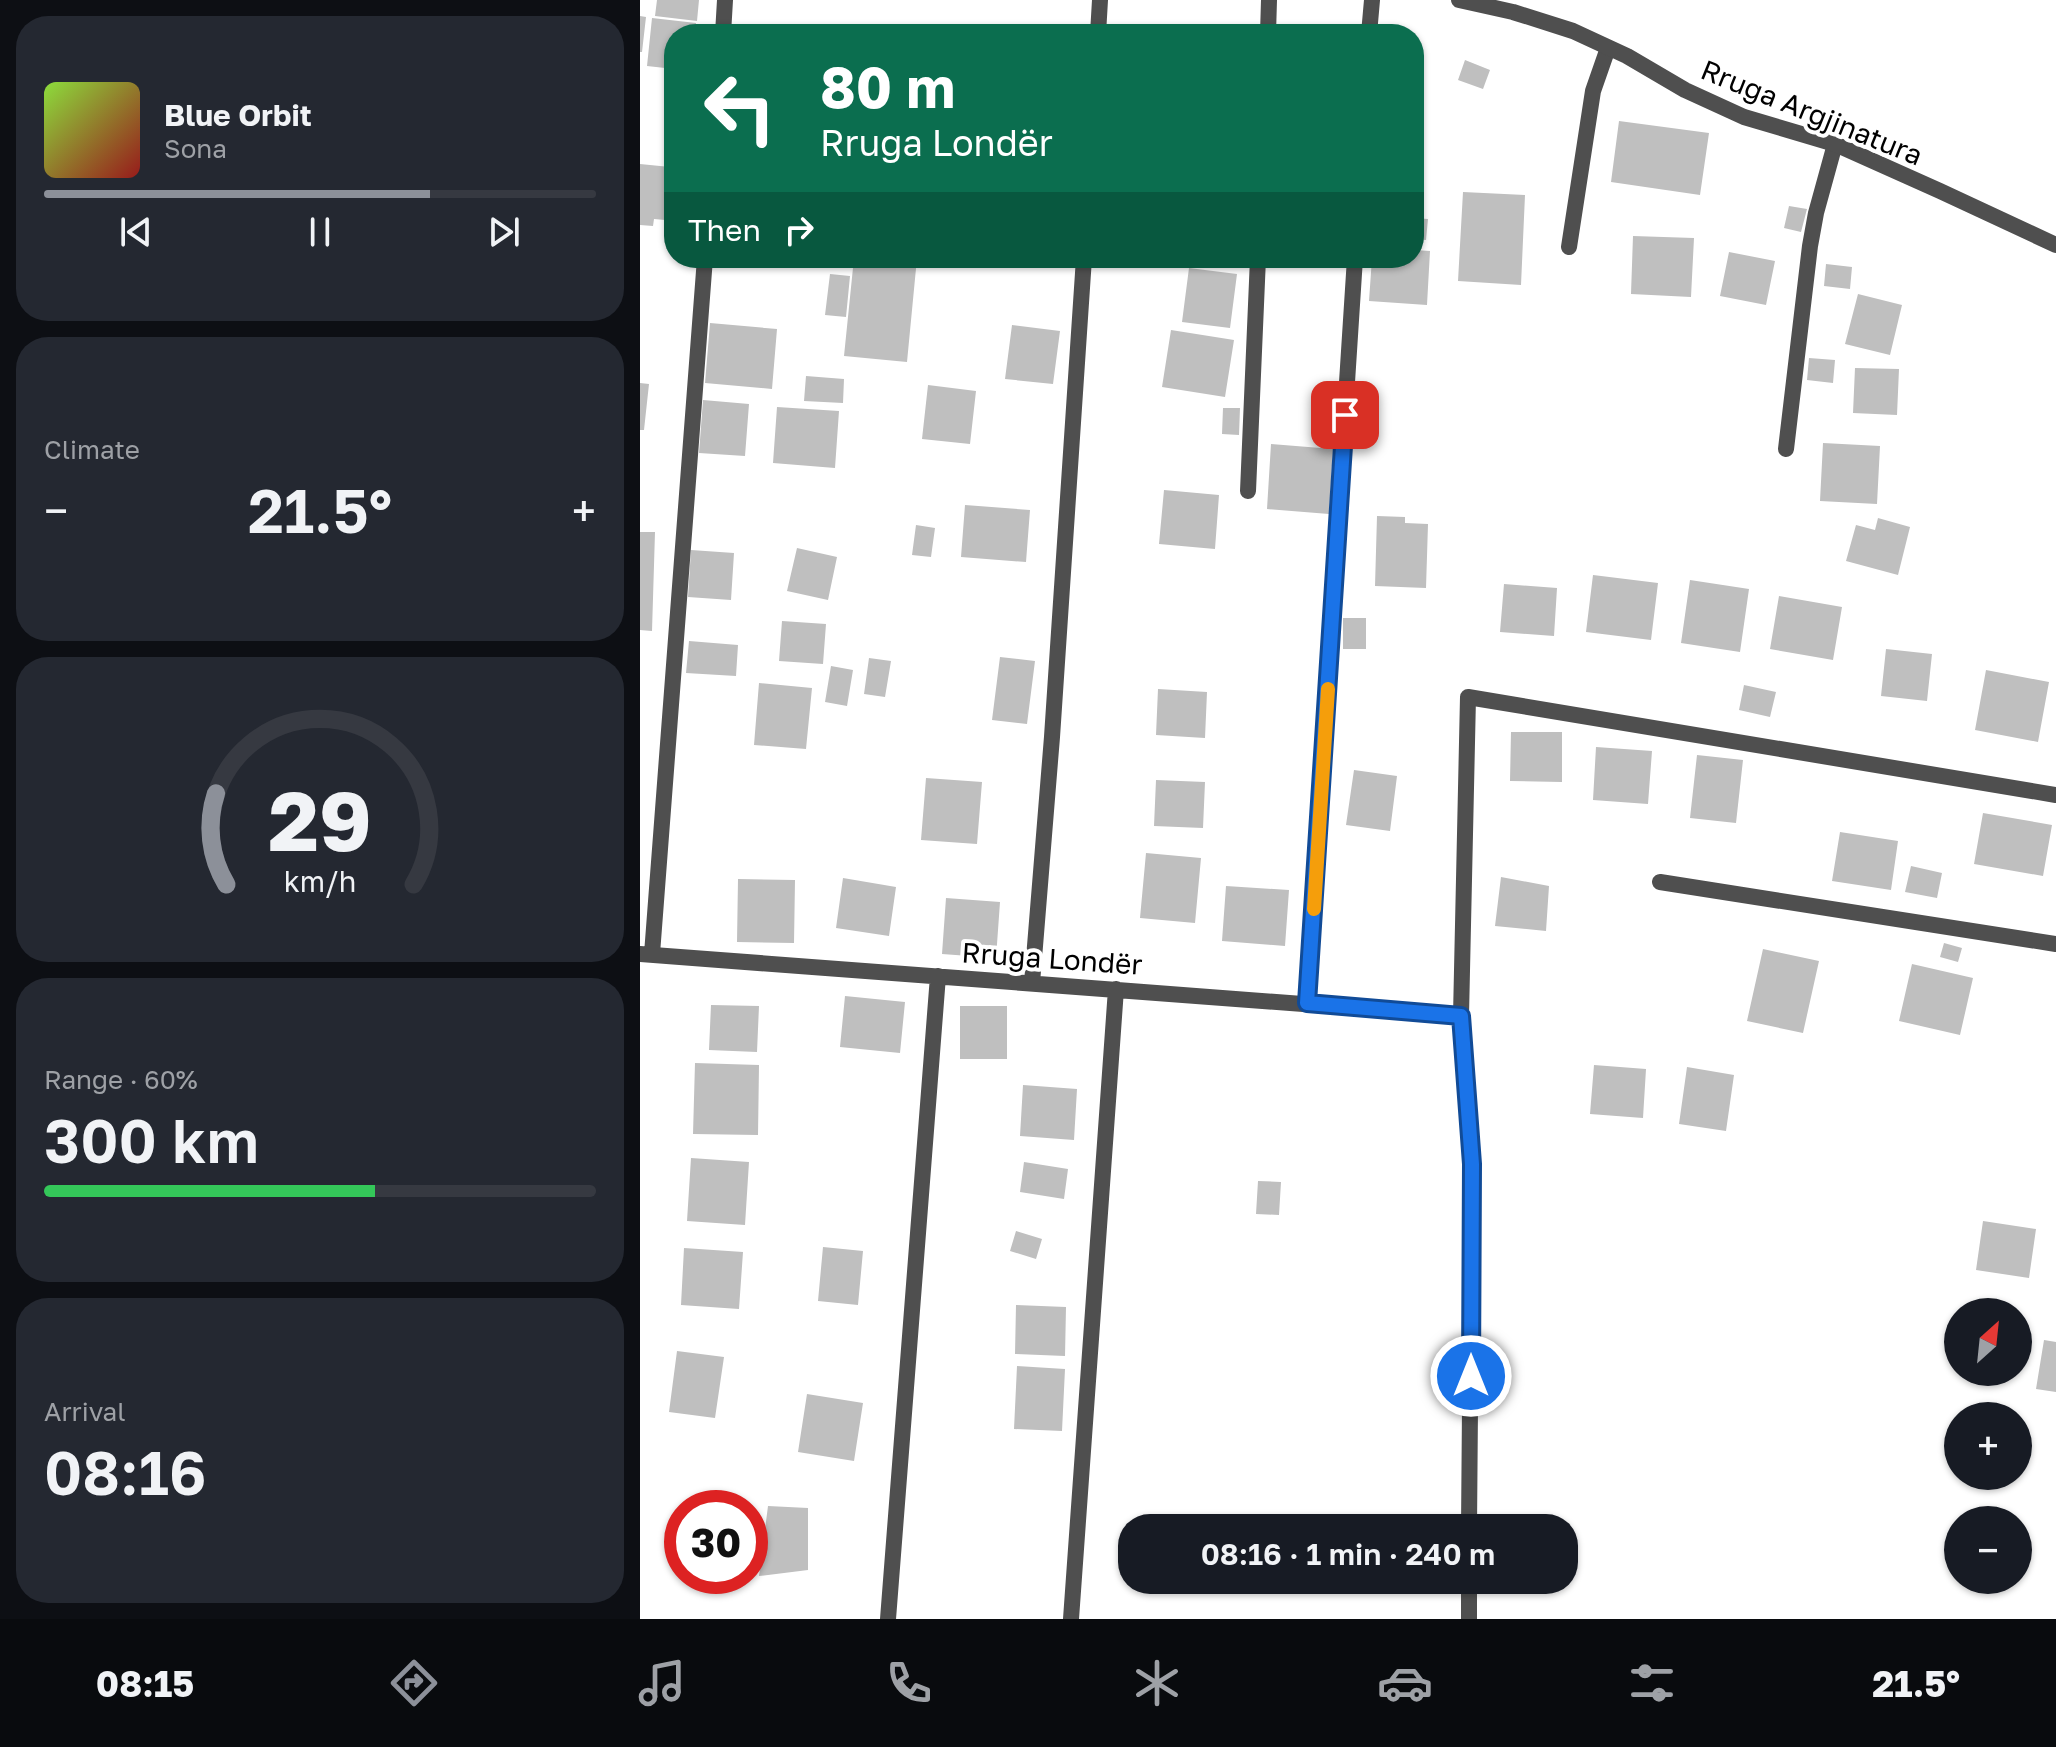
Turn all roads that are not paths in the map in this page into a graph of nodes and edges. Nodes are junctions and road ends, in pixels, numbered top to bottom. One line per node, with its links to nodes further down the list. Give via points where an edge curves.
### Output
1 (725, 0): 6 (street)
2 (1100, 0): 7 (street)
3 (1269, 0): 8 (street)
4 (1372, 0): 9 (street)
5 (1459, 0): 10 (street, Rruga Argjinatura, via 1573,31)
6 (724, 24)
7 (1099, 24)
8 (1268, 24)
9 (1370, 24)
10 (1608, 48): 11 (street, Rruga Argjinatura, via 1744,117); 13 (street, via 1593,91)
11 (1835, 144): 12 (street, Rruga Argjinatura); 18 (street, via 1810,246)
12 (2056, 245)
13 (1569, 247)
14 (704, 268): 23 (street)
15 (1083, 268): 25 (street)
16 (1258, 268): 19 (street)
17 (1354, 268): 27 (street)
18 (1786, 449)
19 (1248, 491)
20 (2056, 795): 28 (street, via 1468,697)
21 (1660, 882): 22 (street)
22 (2056, 944)
23 (646, 954): 24 (street, Rruga Londër)
24 (938, 976): 25 (street, Rruga Londër); 31 (street)
25 (1032, 983): 26 (street, Rruga Londër)
26 (1116, 989): 27 (street, Rruga Londër); 32 (street)
27 (1307, 1003): 28 (street, Rruga Londër)
28 (1461, 1016): 29 (street, via 1472,1164)
29 (1469, 1514)
30 (1469, 1594): 33 (street)
31 (888, 1619)
32 (1071, 1619)
33 (1469, 1619)

